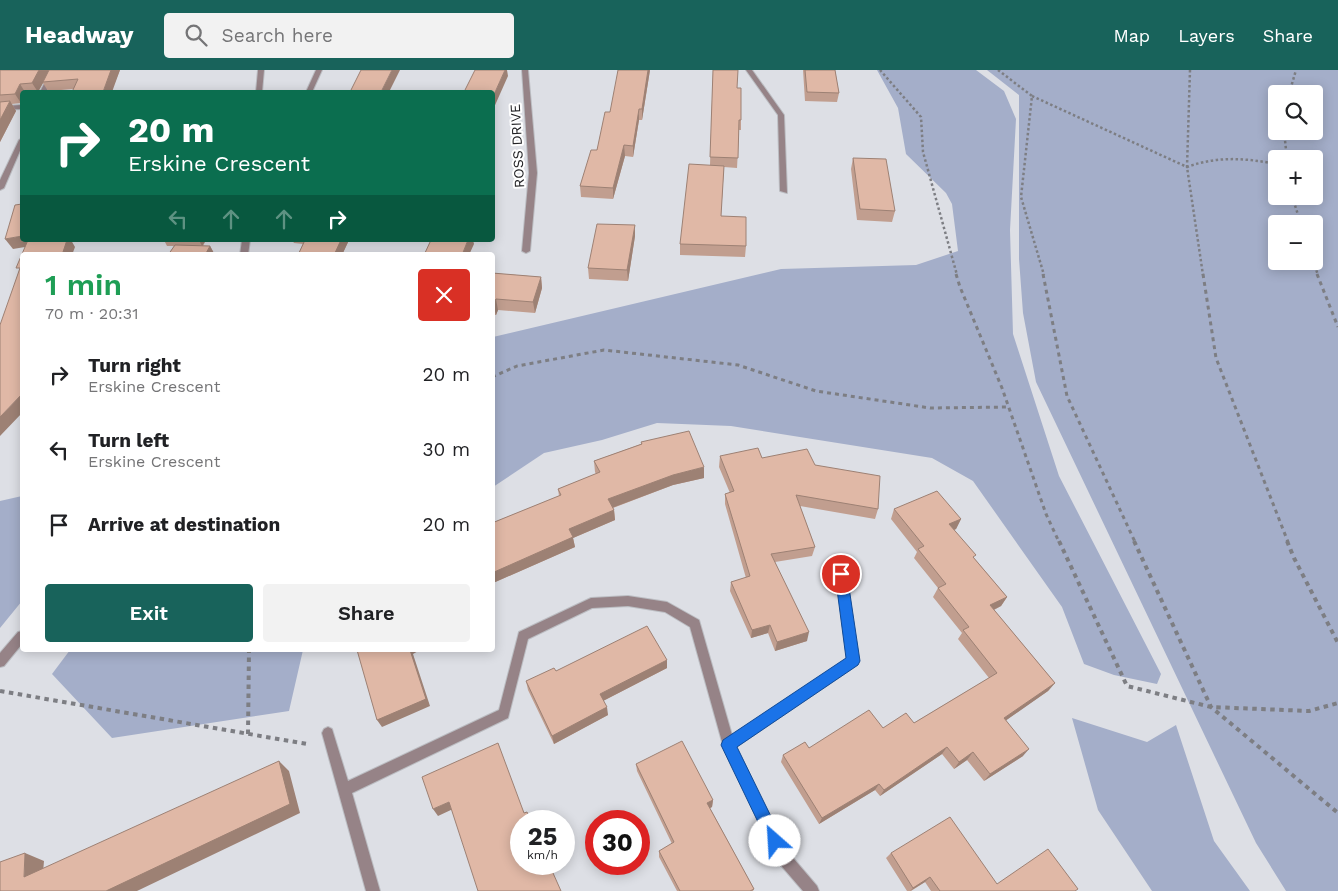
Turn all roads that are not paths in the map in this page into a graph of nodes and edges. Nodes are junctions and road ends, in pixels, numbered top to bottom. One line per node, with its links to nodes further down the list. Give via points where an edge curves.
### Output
1 (54, 70): 6 (street)
2 (261, 70): 7 (street)
3 (319, 70): 8 (street)
4 (525, 70): 14 (street, ROSS DRIVE, via 533,174)
5 (749, 70): 13 (street, via 781,115)
6 (44, 90)
7 (259, 90)
8 (310, 90)
9 (20, 107): 10 (street)
10 (0, 108)
11 (20, 144): 12 (street)
12 (0, 188)
13 (784, 191)
14 (526, 251)
15 (841, 574): 19 (street, via 853,661)
16 (20, 638): 17 (street)
17 (0, 662)
18 (328, 733): 20 (street)
19 (728, 745): 20 (street, via 696,624 667,607 628,601 591,603 523,636 504,714); 22 (street, via 783,857)
20 (344, 790): 21 (street)
21 (373, 891)
22 (812, 891)

